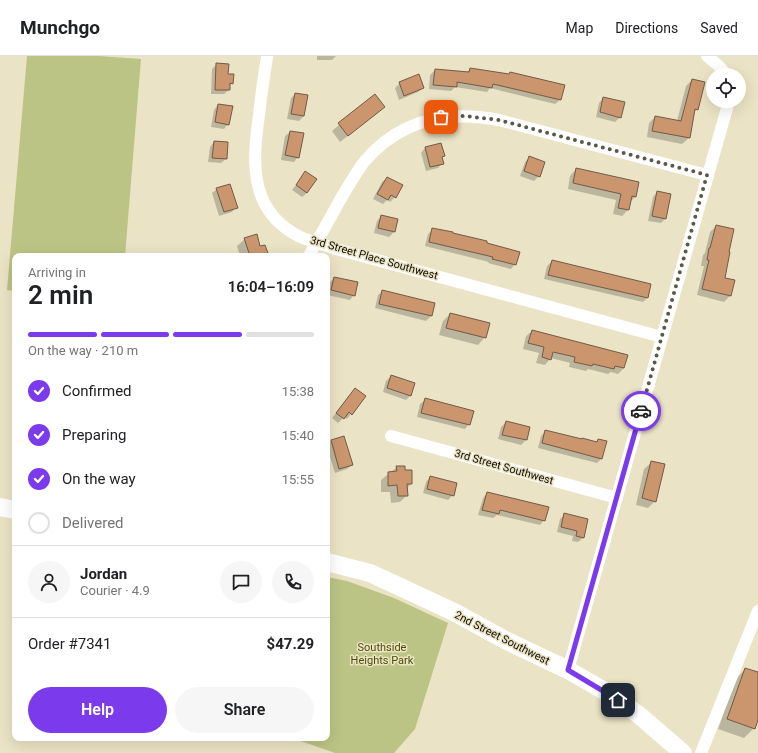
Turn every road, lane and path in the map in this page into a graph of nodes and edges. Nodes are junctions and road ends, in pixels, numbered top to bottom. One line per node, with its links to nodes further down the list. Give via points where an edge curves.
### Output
1 (707, 56): 3 (street)
2 (267, 57): 6 (street, 3rd Street Place Southwest, via 255,150 257,181 265,203 277,220 293,234)
3 (721, 68)
4 (727, 108): 5 (street)
5 (707, 175): 6 (street, via 499,120 465,116 441,117 406,128 375,151 355,175); 8 (street)
6 (316, 242): 7 (street); 8 (street, 3rd Street Place Southwest)
7 (310, 253)
8 (662, 337): 10 (street)
9 (391, 436): 10 (street, 3rd Street Southwest)
10 (617, 498): 15 (street)
11 (0, 507): 12 (main road)
12 (12, 509)
13 (330, 563): 15 (main road, 2nd Street Southwest, via 370,573)
14 (758, 611): 17 (street)
15 (568, 670): 16 (main road, 2nd Street Southwest, via 633,711)
16 (683, 753)
17 (701, 753)

